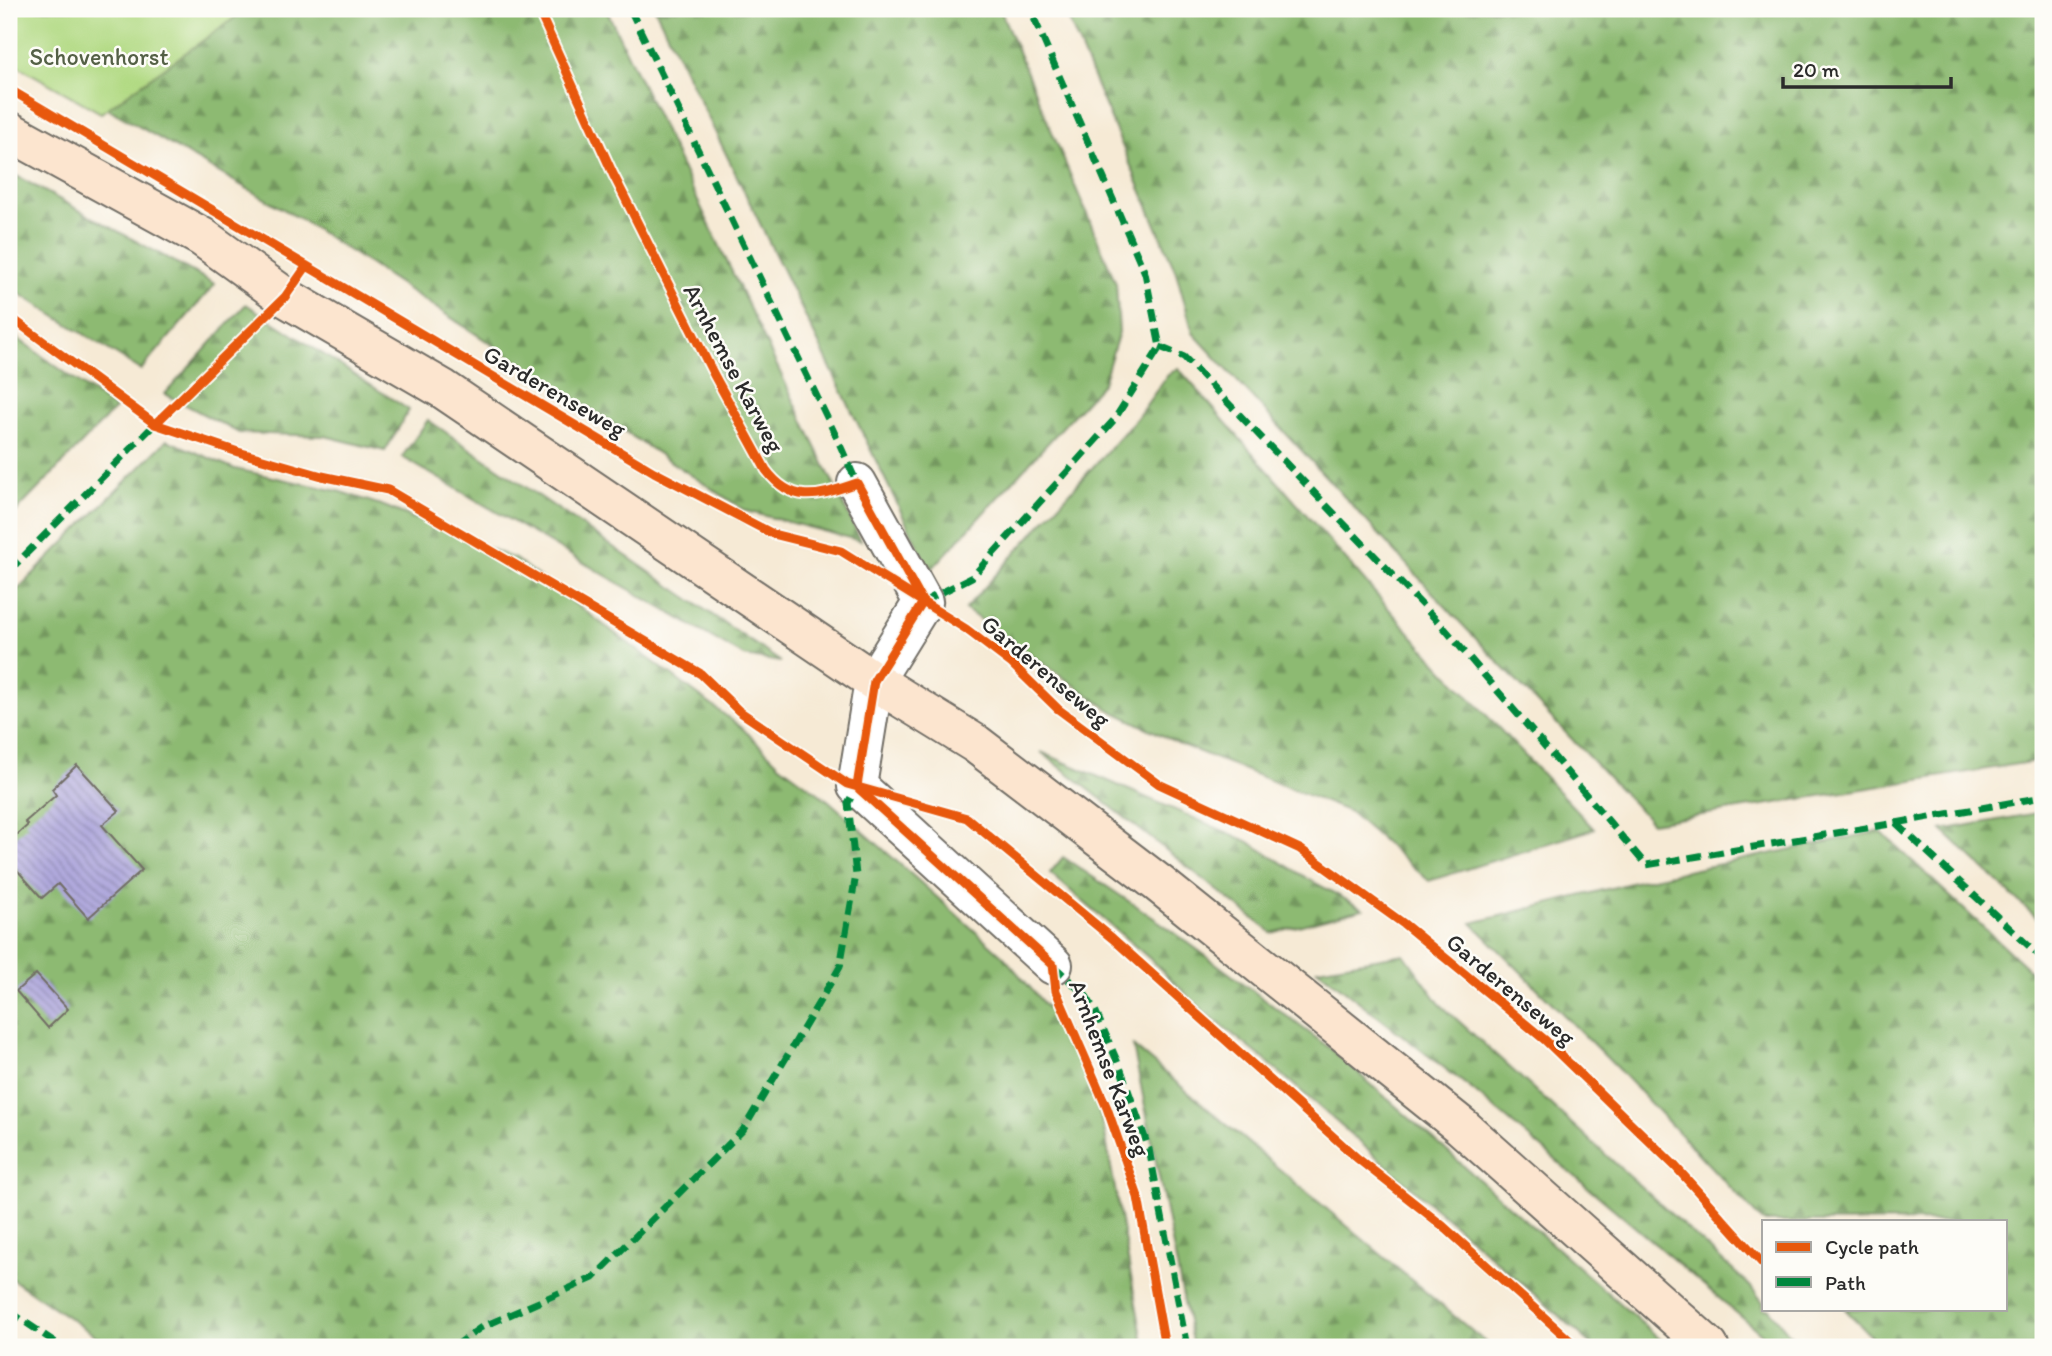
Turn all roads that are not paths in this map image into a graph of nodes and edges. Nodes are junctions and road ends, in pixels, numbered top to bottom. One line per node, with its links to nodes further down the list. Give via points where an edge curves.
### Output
1 (9, 131): 3 (main road, via 202,237 285,297 443,389)
2 (856, 483): 3 (street, Arnhemse Karweg, via 923,602)
3 (874, 681): 4 (street, Arnhemse Karweg, via 857,786); 5 (main road, via 976,744 1168,891 1461,1126)
4 (1053, 965)
5 (1709, 1347)

